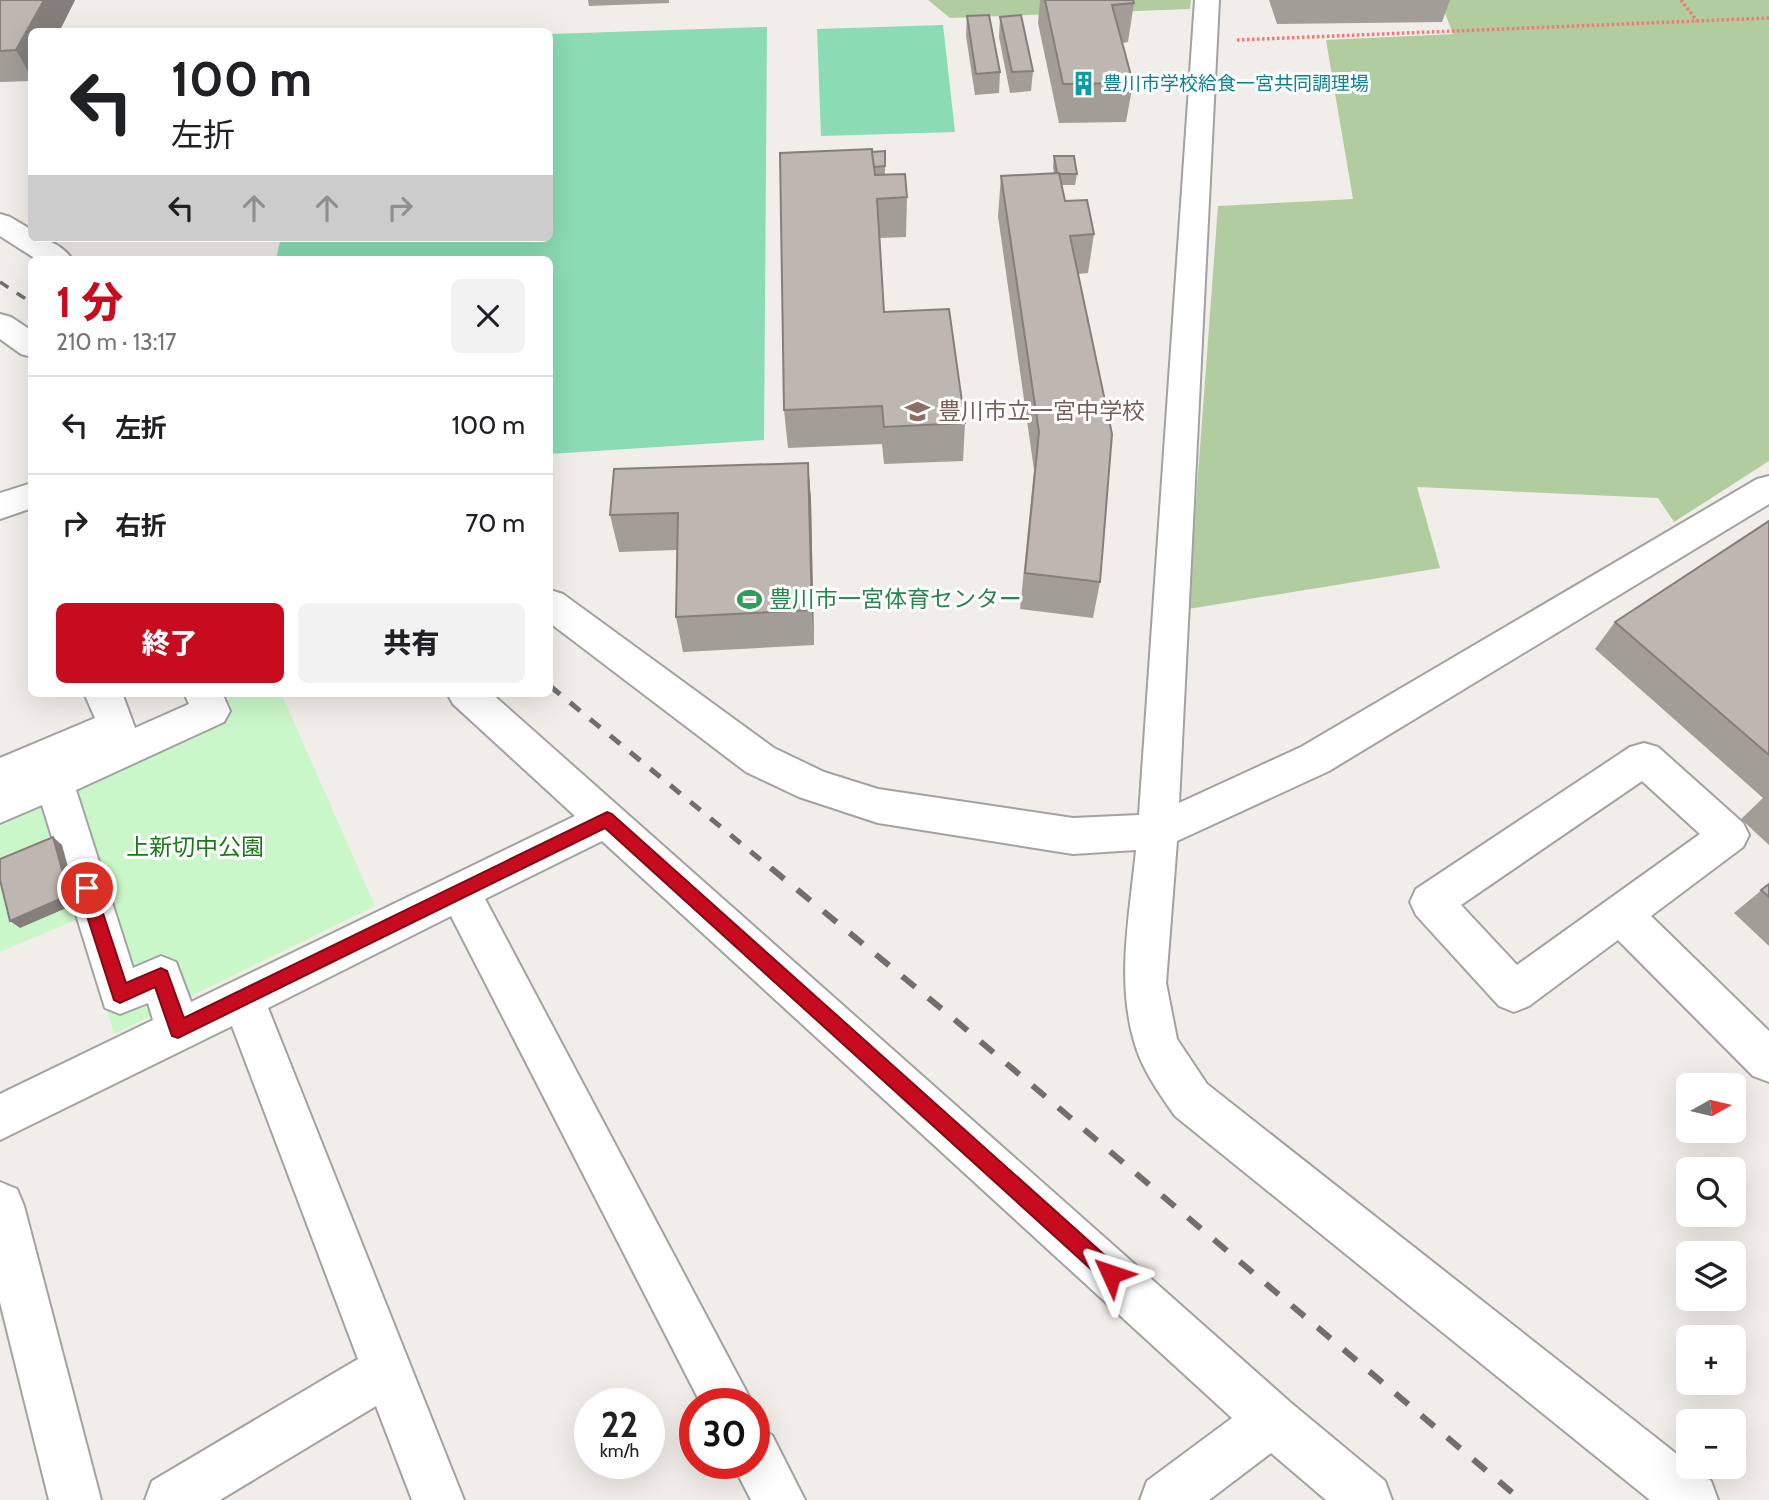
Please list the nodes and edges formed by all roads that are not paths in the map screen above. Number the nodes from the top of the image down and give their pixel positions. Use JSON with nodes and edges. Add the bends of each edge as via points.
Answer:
{"nodes":[{"id":1,"x":1207,"y":0,"type":"edge"},
{"id":2,"x":0,"y":223,"type":"edge"},
{"id":3,"x":28,"y":241,"type":"edge"},
{"id":4,"x":30,"y":242,"type":"edge"},
{"id":5,"x":52,"y":256,"type":"edge"},
{"id":6,"x":0,"y":324,"type":"edge"},
{"id":7,"x":28,"y":344,"type":"edge"},
{"id":8,"x":1769,"y":488,"type":"edge"},
{"id":9,"x":553,"y":606,"type":"edge"},
{"id":10,"x":168,"y":697,"type":"edge"},
{"id":11,"x":205,"y":697,"type":"edge"},
{"id":12,"x":470,"y":697,"type":"edge"},
{"id":13,"x":110,"y":709,"type":"edge"},
{"id":14,"x":0,"y":775,"type":"edge"},
{"id":15,"x":54,"y":782,"type":"junction"},
{"id":16,"x":0,"y":806,"type":"edge"},
{"id":17,"x":607,"y":819,"type":"junction"},
{"id":18,"x":1158,"y":831,"type":"junction"},
{"id":19,"x":459,"y":890,"type":"junction"},
{"id":20,"x":1620,"y":914,"type":"junction"},
{"id":21,"x":243,"y":998,"type":"junction"},
{"id":22,"x":178,"y":1030,"type":"junction"},
{"id":23,"x":1769,"y":1061,"type":"edge"},
{"id":24,"x":0,"y":1118,"type":"edge"},
{"id":25,"x":0,"y":1206,"type":"edge"},
{"id":26,"x":388,"y":1370,"type":"junction"},
{"id":27,"x":721,"y":1388,"type":"edge"},
{"id":28,"x":1272,"y":1420,"type":"junction"},
{"id":29,"x":768,"y":1479,"type":"edge"},
{"id":30,"x":75,"y":1500,"type":"edge"},
{"id":31,"x":171,"y":1500,"type":"edge"},
{"id":32,"x":438,"y":1500,"type":"edge"},
{"id":33,"x":779,"y":1500,"type":"edge"},
{"id":34,"x":1166,"y":1500,"type":"edge"},
{"id":35,"x":1366,"y":1500,"type":"edge"},
{"id":36,"x":1692,"y":1500,"type":"edge"}],
"edges":[{"from":1,"to":18,"type":"street"},
{"from":2,"to":3,"type":"street"},
{"from":4,"to":5,"type":"street"},
{"from":6,"to":7,"type":"street"},
{"from":8,"to":18,"type":"street","via":[[1315,760]]},
{"from":9,"to":18,"type":"street","via":[[760,760],[813,785],[878,806],[1062,834]]},
{"from":10,"to":13,"type":"street"},
{"from":11,"to":15,"type":"street","via":[[211,711]]},
{"from":12,"to":17,"type":"street"},
{"from":13,"to":14,"type":"street"},
{"from":15,"to":16,"type":"street"},
{"from":15,"to":22,"type":"street","via":[[120,994],[161,976]]},
{"from":17,"to":19,"type":"street"},
{"from":17,"to":28,"type":"street"},
{"from":18,"to":36,"type":"street","via":[[1145,983],[1156,1043],[1191,1100]]},
{"from":19,"to":21,"type":"street"},
{"from":19,"to":27,"type":"street"},
{"from":20,"to":20,"type":"street","via":[[1729,835],[1644,759],[1431,902],[1514,992]]},
{"from":20,"to":23,"type":"street"},
{"from":21,"to":22,"type":"street"},
{"from":21,"to":26,"type":"street"},
{"from":22,"to":24,"type":"street"},
{"from":25,"to":30,"type":"street"},
{"from":26,"to":31,"type":"street"},
{"from":26,"to":32,"type":"street"},
{"from":28,"to":34,"type":"street"},
{"from":28,"to":35,"type":"street"},
{"from":29,"to":33,"type":"street"}]}
